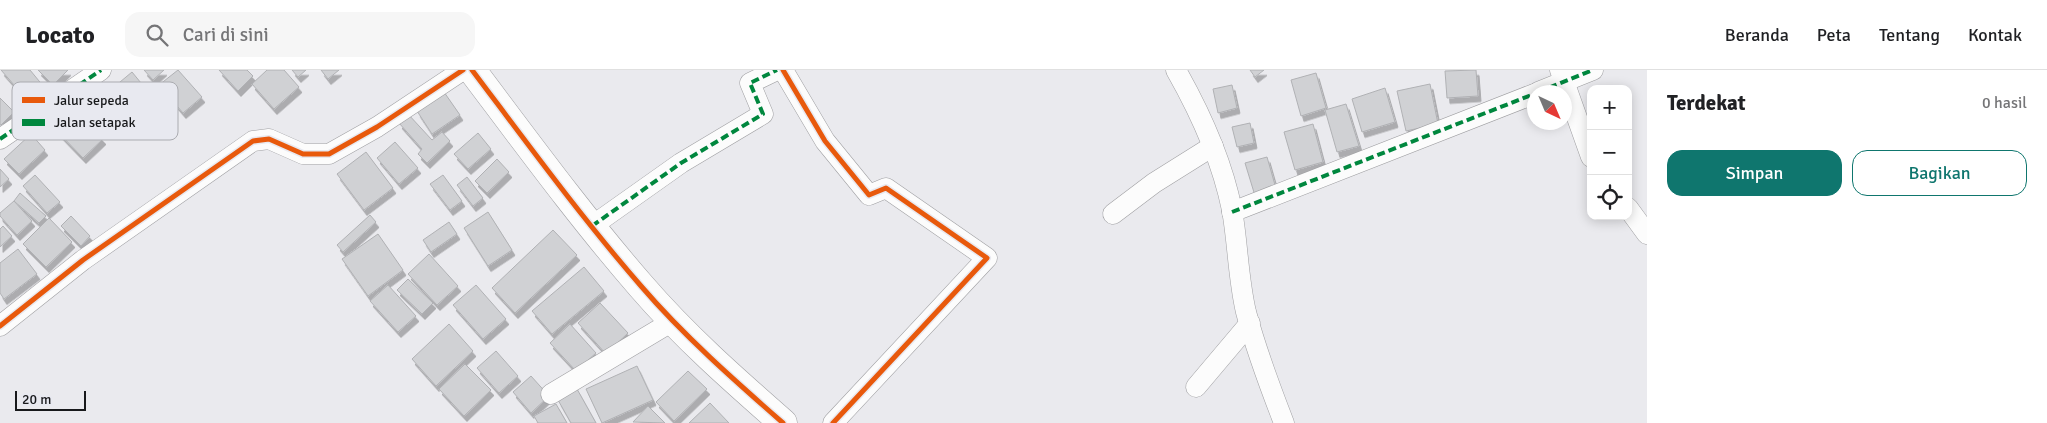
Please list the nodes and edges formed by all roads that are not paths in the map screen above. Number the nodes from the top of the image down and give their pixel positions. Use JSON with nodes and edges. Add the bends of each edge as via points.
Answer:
{"nodes":[{"id":1,"x":101,"y":70,"type":"edge"},
{"id":2,"x":462,"y":70,"type":"edge"},
{"id":3,"x":472,"y":70,"type":"edge"},
{"id":4,"x":777,"y":70,"type":"edge"},
{"id":5,"x":783,"y":70,"type":"edge"},
{"id":6,"x":1176,"y":70,"type":"edge"},
{"id":7,"x":1593,"y":70,"type":"edge"},
{"id":8,"x":1562,"y":76,"type":"edge"},
{"id":9,"x":84,"y":82,"type":"edge"},
{"id":10,"x":1548,"y":85,"type":"edge"},
{"id":11,"x":1527,"y":97,"type":"edge"},
{"id":12,"x":12,"y":132,"type":"edge"},
{"id":13,"x":0,"y":140,"type":"edge"},
{"id":14,"x":1213,"y":146,"type":"junction"},
{"id":15,"x":1587,"y":146,"type":"edge"},
{"id":16,"x":1232,"y":212,"type":"junction"},
{"id":17,"x":1632,"y":213,"type":"edge"},
{"id":18,"x":1113,"y":214,"type":"dead end"},
{"id":19,"x":592,"y":226,"type":"junction"},
{"id":20,"x":1647,"y":234,"type":"edge"},
{"id":21,"x":672,"y":321,"type":"junction"},
{"id":22,"x":1250,"y":323,"type":"junction"},
{"id":23,"x":0,"y":326,"type":"edge"},
{"id":24,"x":1196,"y":387,"type":"dead end"},
{"id":25,"x":551,"y":394,"type":"dead end"},
{"id":26,"x":783,"y":423,"type":"edge"},
{"id":27,"x":833,"y":423,"type":"edge"},
{"id":28,"x":1284,"y":423,"type":"edge"}],
"edges":[{"from":1,"to":9,"type":"street"},
{"from":2,"to":23,"type":"street","via":[[329,154],[303,154],[269,139],[253,141],[83,260]]},
{"from":3,"to":19,"type":"street"},
{"from":4,"to":19,"type":"street","via":[[750,84],[763,114],[681,163]]},
{"from":5,"to":27,"type":"street","via":[[825,141],[869,195],[886,188],[987,258]]},
{"from":6,"to":14,"type":"street"},
{"from":7,"to":8,"type":"street"},
{"from":8,"to":10,"type":"street"},
{"from":8,"to":15,"type":"street"},
{"from":11,"to":16,"type":"street"},
{"from":12,"to":13,"type":"street"},
{"from":14,"to":16,"type":"street"},
{"from":14,"to":18,"type":"street","via":[[1154,183]]},
{"from":16,"to":22,"type":"street"},
{"from":17,"to":20,"type":"street"},
{"from":19,"to":21,"type":"street"},
{"from":21,"to":25,"type":"street"},
{"from":21,"to":26,"type":"street"},
{"from":22,"to":24,"type":"street"},
{"from":22,"to":28,"type":"street"}]}
